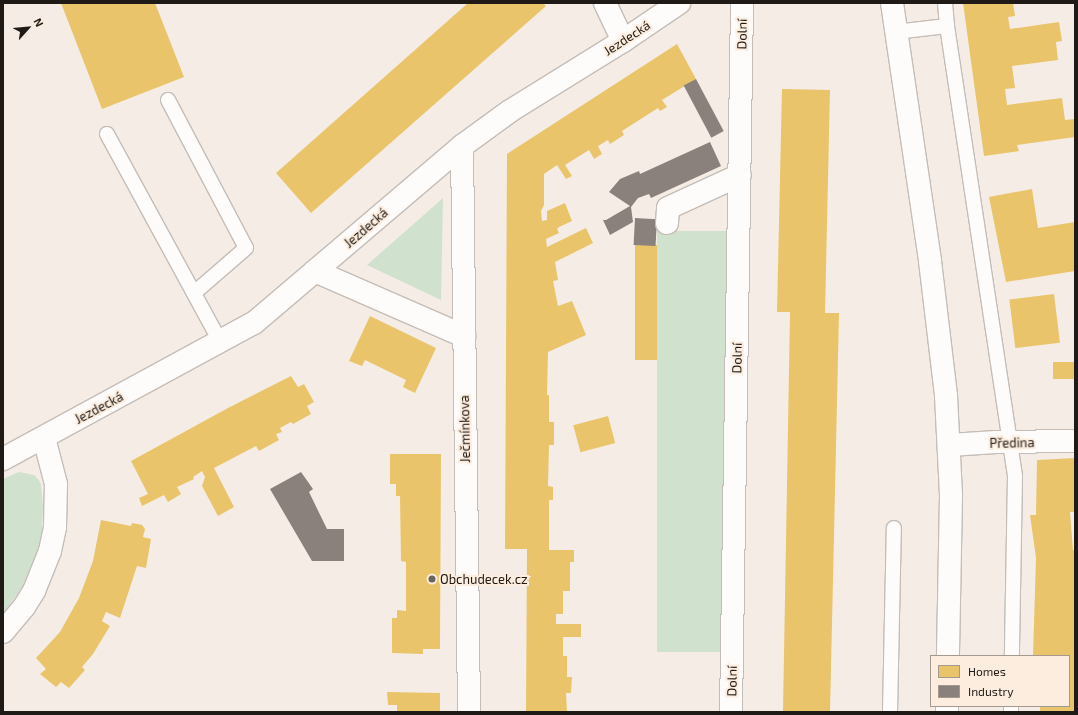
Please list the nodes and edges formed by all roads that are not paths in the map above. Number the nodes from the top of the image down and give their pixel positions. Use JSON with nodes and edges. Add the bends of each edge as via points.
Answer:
{"nodes":[{"id":1,"x":605,"y":3,"type":"edge"},
{"id":2,"x":679,"y":3,"type":"edge"},
{"id":3,"x":742,"y":3,"type":"edge"},
{"id":4,"x":892,"y":3,"type":"edge"},
{"id":5,"x":945,"y":3,"type":"edge"},
{"id":6,"x":947,"y":26,"type":"junction"},
{"id":7,"x":895,"y":32,"type":"junction"},
{"id":8,"x":623,"y":41,"type":"junction"},
{"id":9,"x":168,"y":100,"type":"dead end"},
{"id":10,"x":107,"y":134,"type":"dead end"},
{"id":11,"x":462,"y":146,"type":"junction"},
{"id":12,"x":740,"y":174,"type":"junction"},
{"id":13,"x":668,"y":223,"type":"dead end"},
{"id":14,"x":315,"y":271,"type":"junction"},
{"id":15,"x":194,"y":293,"type":"junction"},
{"id":16,"x":464,"y":336,"type":"junction"},
{"id":17,"x":221,"y":343,"type":"junction"},
{"id":18,"x":44,"y":438,"type":"junction"},
{"id":19,"x":1075,"y":441,"type":"edge"},
{"id":20,"x":1009,"y":442,"type":"junction"},
{"id":21,"x":950,"y":445,"type":"junction"},
{"id":22,"x":3,"y":460,"type":"edge"},
{"id":23,"x":894,"y":528,"type":"dead end"},
{"id":24,"x":3,"y":632,"type":"edge"},
{"id":25,"x":948,"y":655,"type":"edge"},
{"id":26,"x":1012,"y":655,"type":"edge"},
{"id":27,"x":469,"y":712,"type":"edge"},
{"id":28,"x":731,"y":712,"type":"edge"},
{"id":29,"x":890,"y":712,"type":"edge"}],
"edges":[{"from":1,"to":8,"type":"street"},
{"from":2,"to":8,"type":"street","name":"Jezdecká"},
{"from":3,"to":12,"type":"street","name":"Dolní"},
{"from":4,"to":7,"type":"street"},
{"from":5,"to":6,"type":"lane"},
{"from":6,"to":7,"type":"lane"},
{"from":6,"to":20,"type":"lane"},
{"from":7,"to":21,"type":"street","via":[[932,276]]},
{"from":8,"to":11,"type":"street","name":"Jezdecká","via":[[510,111]]},
{"from":9,"to":15,"type":"lane","via":[[246,248]]},
{"from":10,"to":15,"type":"lane"},
{"from":11,"to":14,"type":"street","name":"Jezdecká"},
{"from":11,"to":16,"type":"street","name":"Ječmínkova"},
{"from":12,"to":13,"type":"street","via":[[668,208]]},
{"from":12,"to":28,"type":"street","name":"Dolní"},
{"from":14,"to":16,"type":"street"},
{"from":14,"to":17,"type":"street","name":"Jezdecká","via":[[254,323]]},
{"from":15,"to":17,"type":"lane"},
{"from":16,"to":27,"type":"street","name":"Ječmínkova"},
{"from":17,"to":18,"type":"street","name":"Jezdecká"},
{"from":18,"to":22,"type":"street","name":"Jezdecká"},
{"from":18,"to":24,"type":"street","via":[[56,484],[55,527],[50,551],[34,591],[24,608]]},
{"from":19,"to":20,"type":"street","name":"Předina"},
{"from":20,"to":21,"type":"street","name":"Předina"},
{"from":20,"to":26,"type":"lane","via":[[1015,476]]},
{"from":21,"to":25,"type":"street"},
{"from":23,"to":29,"type":"lane"}]}
